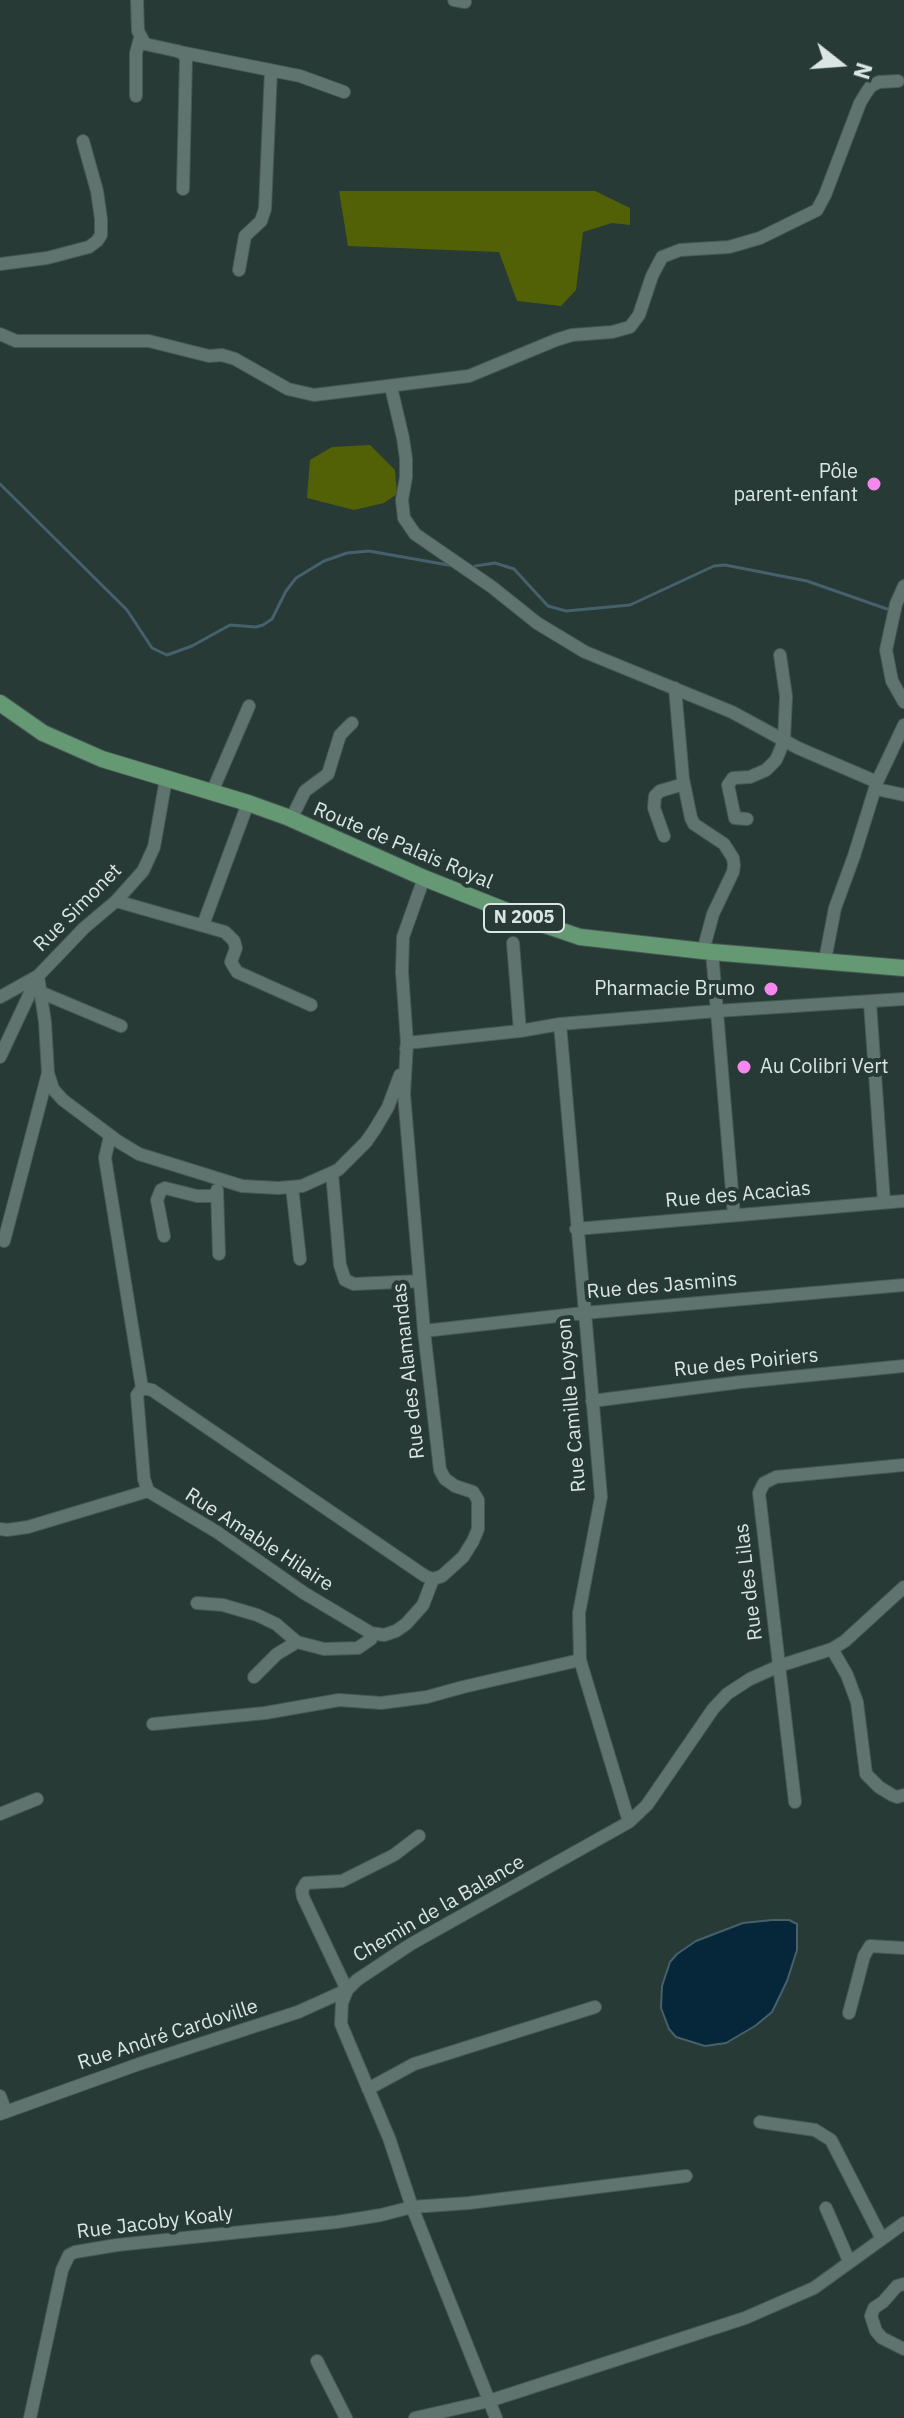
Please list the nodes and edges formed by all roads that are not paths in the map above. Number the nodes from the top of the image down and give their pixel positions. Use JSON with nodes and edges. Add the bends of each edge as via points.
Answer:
{"nodes":[{"id":1,"x":137,"y":0,"type":"edge"},
{"id":2,"x":140,"y":38,"type":"junction"},
{"id":3,"x":177,"y":51,"type":"junction"},
{"id":4,"x":271,"y":70,"type":"junction"},
{"id":5,"x":898,"y":81,"type":"dead end"},
{"id":6,"x":344,"y":92,"type":"dead end"},
{"id":7,"x":136,"y":96,"type":"dead end"},
{"id":8,"x":83,"y":141,"type":"dead end"},
{"id":9,"x":183,"y":189,"type":"dead end"},
{"id":10,"x":0,"y":264,"type":"edge"},
{"id":11,"x":239,"y":270,"type":"dead end"},
{"id":12,"x":0,"y":334,"type":"edge"},
{"id":13,"x":391,"y":387,"type":"junction"},
{"id":14,"x":904,"y":586,"type":"edge"},
{"id":15,"x":780,"y":655,"type":"dead end"},
{"id":16,"x":675,"y":688,"type":"junction"},
{"id":17,"x":904,"y":702,"type":"edge"},
{"id":18,"x":0,"y":703,"type":"edge"},
{"id":19,"x":249,"y":706,"type":"dead end"},
{"id":20,"x":352,"y":723,"type":"dead end"},
{"id":21,"x":904,"y":725,"type":"edge"},
{"id":22,"x":784,"y":741,"type":"junction"},
{"id":23,"x":166,"y":779,"type":"junction"},
{"id":24,"x":684,"y":784,"type":"junction"},
{"id":25,"x":876,"y":786,"type":"junction"},
{"id":26,"x":212,"y":792,"type":"junction"},
{"id":27,"x":904,"y":795,"type":"edge"},
{"id":28,"x":248,"y":803,"type":"junction"},
{"id":29,"x":291,"y":819,"type":"junction"},
{"id":30,"x":747,"y":819,"type":"dead end"},
{"id":31,"x":664,"y":836,"type":"dead end"},
{"id":32,"x":424,"y":878,"type":"junction"},
{"id":33,"x":116,"y":901,"type":"junction"},
{"id":34,"x":203,"y":925,"type":"junction"},
{"id":35,"x":513,"y":943,"type":"dead end"},
{"id":36,"x":707,"y":952,"type":"junction"},
{"id":37,"x":825,"y":960,"type":"junction"},
{"id":38,"x":904,"y":968,"type":"edge"},
{"id":39,"x":38,"y":976,"type":"junction"},
{"id":40,"x":40,"y":992,"type":"junction"},
{"id":41,"x":0,"y":997,"type":"edge"},
{"id":42,"x":904,"y":999,"type":"edge"},
{"id":43,"x":870,"y":1003,"type":"junction"},
{"id":44,"x":311,"y":1005,"type":"dead end"},
{"id":45,"x":716,"y":1011,"type":"junction"},
{"id":46,"x":560,"y":1024,"type":"junction"},
{"id":47,"x":121,"y":1026,"type":"dead end"},
{"id":48,"x":520,"y":1031,"type":"junction"},
{"id":49,"x":407,"y":1043,"type":"junction"},
{"id":50,"x":0,"y":1057,"type":"edge"},
{"id":51,"x":48,"y":1073,"type":"junction"},
{"id":52,"x":110,"y":1136,"type":"junction"},
{"id":53,"x":332,"y":1173,"type":"junction"},
{"id":54,"x":216,"y":1179,"type":"junction"},
{"id":55,"x":292,"y":1187,"type":"junction"},
{"id":56,"x":217,"y":1196,"type":"junction"},
{"id":57,"x":904,"y":1201,"type":"edge"},
{"id":58,"x":884,"y":1202,"type":"junction"},
{"id":59,"x":734,"y":1215,"type":"junction"},
{"id":60,"x":576,"y":1229,"type":"junction"},
{"id":61,"x":164,"y":1236,"type":"dead end"},
{"id":62,"x":4,"y":1241,"type":"dead end"},
{"id":63,"x":219,"y":1254,"type":"dead end"},
{"id":64,"x":300,"y":1259,"type":"dead end"},
{"id":65,"x":420,"y":1281,"type":"junction"},
{"id":66,"x":904,"y":1285,"type":"edge"},
{"id":67,"x":584,"y":1313,"type":"junction"},
{"id":68,"x":424,"y":1331,"type":"junction"},
{"id":69,"x":904,"y":1366,"type":"edge"},
{"id":70,"x":147,"y":1389,"type":"junction"},
{"id":71,"x":592,"y":1401,"type":"junction"},
{"id":72,"x":904,"y":1465,"type":"edge"},
{"id":73,"x":148,"y":1491,"type":"junction"},
{"id":74,"x":0,"y":1529,"type":"edge"},
{"id":75,"x":433,"y":1579,"type":"junction"},
{"id":76,"x":904,"y":1587,"type":"edge"},
{"id":77,"x":197,"y":1603,"type":"dead end"},
{"id":78,"x":371,"y":1633,"type":"junction"},
{"id":79,"x":297,"y":1642,"type":"junction"},
{"id":80,"x":832,"y":1649,"type":"junction"},
{"id":81,"x":580,"y":1660,"type":"junction"},
{"id":82,"x":779,"y":1666,"type":"junction"},
{"id":83,"x":254,"y":1677,"type":"dead end"},
{"id":84,"x":153,"y":1724,"type":"dead end"},
{"id":85,"x":904,"y":1795,"type":"edge"},
{"id":86,"x":37,"y":1799,"type":"dead end"},
{"id":87,"x":795,"y":1802,"type":"dead end"},
{"id":88,"x":0,"y":1814,"type":"edge"},
{"id":89,"x":629,"y":1822,"type":"junction"},
{"id":90,"x":419,"y":1836,"type":"dead end"},
{"id":91,"x":904,"y":1948,"type":"edge"},
{"id":92,"x":347,"y":1990,"type":"junction"},
{"id":93,"x":595,"y":2007,"type":"dead end"},
{"id":94,"x":849,"y":2013,"type":"dead end"},
{"id":95,"x":368,"y":2089,"type":"junction"},
{"id":96,"x":0,"y":2096,"type":"edge"},
{"id":97,"x":3,"y":2113,"type":"edge"},
{"id":98,"x":760,"y":2122,"type":"dead end"},
{"id":99,"x":686,"y":2176,"type":"dead end"},
{"id":100,"x":412,"y":2207,"type":"junction"},
{"id":101,"x":826,"y":2208,"type":"dead end"},
{"id":102,"x":904,"y":2223,"type":"edge"},
{"id":103,"x":882,"y":2239,"type":"junction"},
{"id":104,"x":849,"y":2261,"type":"junction"},
{"id":105,"x":904,"y":2284,"type":"edge"},
{"id":106,"x":904,"y":2349,"type":"edge"},
{"id":107,"x":317,"y":2361,"type":"dead end"},
{"id":108,"x":489,"y":2401,"type":"junction"},
{"id":109,"x":30,"y":2418,"type":"edge"},
{"id":110,"x":346,"y":2418,"type":"edge"},
{"id":111,"x":415,"y":2418,"type":"edge"},
{"id":112,"x":496,"y":2418,"type":"edge"}],
"edges":[{"from":1,"to":2,"type":"street"},
{"from":2,"to":3,"type":"street","via":[[148,46]]},
{"from":2,"to":7,"type":"street"},
{"from":3,"to":4,"type":"street"},
{"from":3,"to":9,"type":"street","via":[[183,53],[187,68]]},
{"from":4,"to":6,"type":"street"},
{"from":4,"to":11,"type":"street","via":[[265,209],[245,236]]},
{"from":5,"to":13,"type":"street","via":[[879,82],[866,93],[817,210],[760,238],[662,257],[630,327],[572,335],[459,379]]},
{"from":8,"to":10,"type":"street","via":[[101,219],[97,241],[47,258]]},
{"from":12,"to":13,"type":"street","via":[[16,341],[149,341],[235,359],[300,393]]},
{"from":13,"to":16,"type":"street","via":[[406,459],[402,509],[407,526],[573,645]]},
{"from":14,"to":17,"type":"street","via":[[886,650],[892,681]]},
{"from":15,"to":22,"type":"street","via":[[786,696]]},
{"from":16,"to":22,"type":"street"},
{"from":16,"to":24,"type":"street"},
{"from":18,"to":23,"type":"main road","name":"Route de Palais Royal","number":"N 2005","via":[[43,733]]},
{"from":19,"to":26,"type":"street"},
{"from":20,"to":29,"type":"street","via":[[340,735],[328,774],[305,791]]},
{"from":21,"to":25,"type":"street"},
{"from":22,"to":25,"type":"street"},
{"from":22,"to":30,"type":"street","via":[[776,760],[763,772],[729,781],[735,818]]},
{"from":23,"to":26,"type":"main road","name":"Route de Palais Royal","number":"N 2005"},
{"from":23,"to":33,"type":"street","name":"Rue Simonet","via":[[154,847],[143,871]]},
{"from":24,"to":31,"type":"street","via":[[655,796]]},
{"from":24,"to":36,"type":"street","via":[[694,824],[724,844],[734,865],[710,923]]},
{"from":25,"to":27,"type":"street"},
{"from":25,"to":37,"type":"street","via":[[835,908]]},
{"from":26,"to":28,"type":"main road","name":"Route de Palais Royal","number":"N 2005"},
{"from":28,"to":29,"type":"main road","name":"Route de Palais Royal","number":"N 2005"},
{"from":28,"to":34,"type":"street"},
{"from":29,"to":32,"type":"main road","name":"Route de Palais Royal","number":"N 2005"},
{"from":32,"to":36,"type":"main road","name":"Route de Palais Royal","number":"N 2005","via":[[580,937]]},
{"from":32,"to":49,"type":"street","name":"Rue des Alamandas","via":[[403,937]]},
{"from":33,"to":34,"type":"street"},
{"from":33,"to":39,"type":"street","name":"Rue Simonet"},
{"from":34,"to":44,"type":"street","via":[[232,937],[236,948],[231,962],[237,972]]},
{"from":35,"to":48,"type":"street"},
{"from":36,"to":37,"type":"main road","name":"Route de Palais Royal","number":"N 2005"},
{"from":36,"to":45,"type":"street"},
{"from":37,"to":38,"type":"main road","name":"Route de Palais Royal","number":"N 2005"},
{"from":39,"to":40,"type":"street"},
{"from":39,"to":41,"type":"street","name":"Rue Simonet"},
{"from":39,"to":50,"type":"street"},
{"from":40,"to":47,"type":"street"},
{"from":40,"to":51,"type":"street"},
{"from":42,"to":43,"type":"street"},
{"from":43,"to":45,"type":"street"},
{"from":43,"to":58,"type":"street"},
{"from":45,"to":46,"type":"street"},
{"from":45,"to":59,"type":"street"},
{"from":46,"to":48,"type":"street"},
{"from":46,"to":60,"type":"street","name":"Rue Camille Loyson"},
{"from":48,"to":49,"type":"street"},
{"from":49,"to":53,"type":"street","via":[[388,1107],[366,1142]]},
{"from":49,"to":65,"type":"street","name":"Rue des Alamandas","via":[[404,1094]]},
{"from":51,"to":52,"type":"street","via":[[63,1100]]},
{"from":51,"to":62,"type":"street"},
{"from":52,"to":54,"type":"street","via":[[139,1154]]},
{"from":52,"to":70,"type":"street","via":[[105,1158]]},
{"from":53,"to":55,"type":"street"},
{"from":53,"to":65,"type":"street","via":[[345,1280]]},
{"from":54,"to":55,"type":"street","via":[[242,1186]]},
{"from":54,"to":56,"type":"street"},
{"from":55,"to":64,"type":"street"},
{"from":56,"to":61,"type":"street","via":[[161,1190],[157,1200]]},
{"from":56,"to":63,"type":"street"},
{"from":57,"to":58,"type":"street","name":"Rue des Acacias"},
{"from":58,"to":59,"type":"street","name":"Rue des Acacias"},
{"from":59,"to":60,"type":"street","name":"Rue des Acacias"},
{"from":60,"to":67,"type":"street","name":"Rue Camille Loyson"},
{"from":65,"to":68,"type":"street","name":"Rue des Alamandas"},
{"from":66,"to":67,"type":"street","name":"Rue des Jasmins"},
{"from":67,"to":68,"type":"street","name":"Rue des Jasmins"},
{"from":67,"to":71,"type":"street","name":"Rue Camille Loyson"},
{"from":68,"to":75,"type":"street","name":"Rue des Alamandas","via":[[440,1470],[455,1486],[473,1492],[480,1512],[478,1529],[463,1557]]},
{"from":69,"to":71,"type":"street","name":"Rue des Poiriers"},
{"from":70,"to":73,"type":"street","via":[[137,1395]]},
{"from":70,"to":75,"type":"street"},
{"from":71,"to":81,"type":"street","name":"Rue Camille Loyson","via":[[601,1497],[579,1613]]},
{"from":72,"to":82,"type":"street","name":"Rue des Lilas","via":[[776,1477],[764,1483],[759,1493]]},
{"from":73,"to":74,"type":"street","via":[[28,1527]]},
{"from":73,"to":78,"type":"street","name":"Rue Amable Hilaire"},
{"from":75,"to":78,"type":"street","via":[[423,1605],[406,1624],[384,1635]]},
{"from":76,"to":80,"type":"street","name":"Chemin de la Balance"},
{"from":77,"to":79,"type":"street","via":[[257,1615]]},
{"from":78,"to":79,"type":"street","via":[[371,1639],[351,1649]]},
{"from":79,"to":83,"type":"street"},
{"from":80,"to":82,"type":"street","name":"Chemin de la Balance"},
{"from":80,"to":85,"type":"street","via":[[857,1702],[866,1774],[892,1795]]},
{"from":81,"to":84,"type":"street","via":[[427,1697],[381,1703],[339,1700]]},
{"from":81,"to":89,"type":"street","name":"Rue Camille Loyson"},
{"from":82,"to":87,"type":"street","name":"Rue des Lilas"},
{"from":82,"to":89,"type":"street","name":"Chemin de la Balance","via":[[727,1694]]},
{"from":86,"to":88,"type":"street"},
{"from":89,"to":92,"type":"street","name":"Chemin de la Balance","via":[[411,1944]]},
{"from":90,"to":92,"type":"street","via":[[352,1876],[306,1883],[302,1890]]},
{"from":91,"to":94,"type":"street","via":[[870,1946]]},
{"from":92,"to":95,"type":"street","name":"Chemin de la Balance","via":[[341,2024]]},
{"from":92,"to":97,"type":"street","name":"Rue André Cardoville","via":[[298,2012]]},
{"from":93,"to":95,"type":"street","via":[[414,2064]]},
{"from":95,"to":100,"type":"street","name":"Chemin de la Balance"},
{"from":96,"to":97,"type":"street"},
{"from":98,"to":103,"type":"street","via":[[815,2130],[831,2140]]},
{"from":99,"to":100,"type":"street"},
{"from":100,"to":108,"type":"street","name":"Chemin de la Balance"},
{"from":100,"to":109,"type":"street","name":"Rue Jacoby Koaly","via":[[337,2222],[75,2252],[66,2260],[58,2285]]},
{"from":101,"to":104,"type":"street"},
{"from":102,"to":103,"type":"street"},
{"from":103,"to":104,"type":"street"},
{"from":104,"to":108,"type":"street","via":[[814,2288],[745,2318]]},
{"from":105,"to":106,"type":"street","via":[[871,2316],[882,2338]]},
{"from":107,"to":110,"type":"street"},
{"from":108,"to":111,"type":"street"},
{"from":108,"to":112,"type":"street","name":"Chemin de la Balance"}]}
